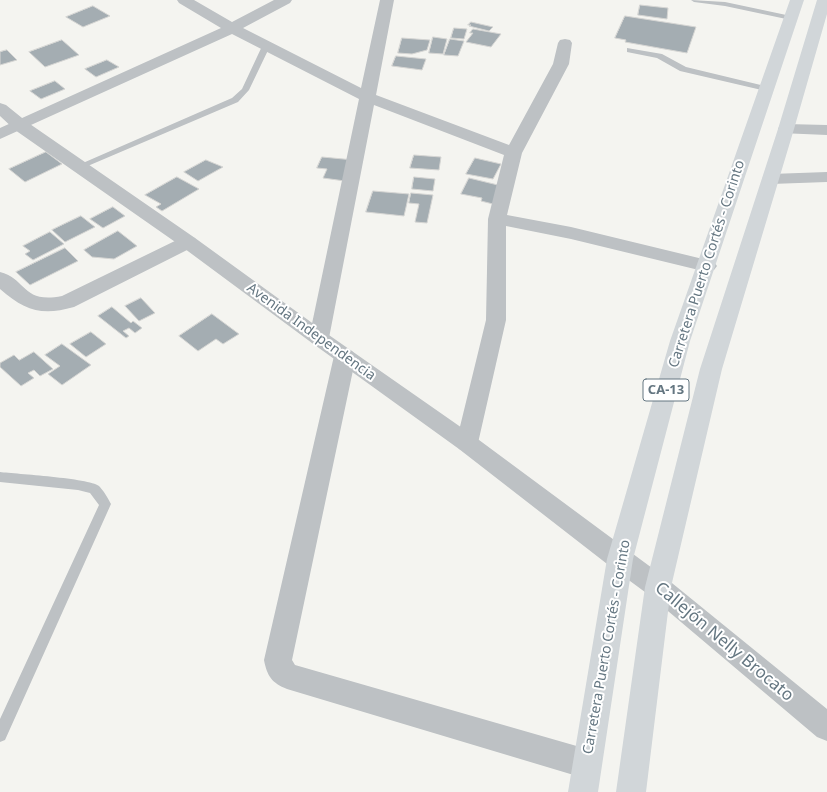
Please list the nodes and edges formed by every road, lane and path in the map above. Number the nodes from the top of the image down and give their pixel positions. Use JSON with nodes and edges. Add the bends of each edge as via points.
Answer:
{"nodes":[{"id":1,"x":184,"y":0,"type":"edge"},
{"id":2,"x":285,"y":0,"type":"edge"},
{"id":3,"x":387,"y":0,"type":"edge"},
{"id":4,"x":694,"y":0,"type":"edge"},
{"id":5,"x":824,"y":0,"type":"edge"},
{"id":6,"x":794,"y":9,"type":"edge"},
{"id":7,"x":232,"y":28,"type":"junction"},
{"id":8,"x":565,"y":43,"type":"dead end"},
{"id":9,"x":267,"y":44,"type":"junction"},
{"id":10,"x":630,"y":50,"type":"dead end"},
{"id":11,"x":766,"y":89,"type":"junction"},
{"id":12,"x":367,"y":97,"type":"junction"},
{"id":13,"x":0,"y":108,"type":"edge"},
{"id":14,"x":21,"y":126,"type":"junction"},
{"id":15,"x":786,"y":129,"type":"junction"},
{"id":16,"x":827,"y":130,"type":"edge"},
{"id":17,"x":0,"y":134,"type":"edge"},
{"id":18,"x":513,"y":153,"type":"junction"},
{"id":19,"x":80,"y":166,"type":"junction"},
{"id":20,"x":827,"y":177,"type":"edge"},
{"id":21,"x":771,"y":179,"type":"junction"},
{"id":22,"x":497,"y":218,"type":"junction"},
{"id":23,"x":188,"y":242,"type":"junction"},
{"id":24,"x":707,"y":266,"type":"junction"},
{"id":25,"x":0,"y":278,"type":"edge"},
{"id":26,"x":318,"y":338,"type":"junction"},
{"id":27,"x":345,"y":356,"type":"junction"},
{"id":28,"x":467,"y":443,"type":"junction"},
{"id":29,"x":0,"y":477,"type":"edge"},
{"id":30,"x":620,"y":560,"type":"junction"},
{"id":31,"x":658,"y":587,"type":"junction"},
{"id":32,"x":827,"y":727,"type":"edge"},
{"id":33,"x":0,"y":735,"type":"edge"},
{"id":34,"x":587,"y":764,"type":"junction"},
{"id":35,"x":583,"y":792,"type":"edge"},
{"id":36,"x":631,"y":792,"type":"edge"}],
"edges":[{"from":1,"to":7,"type":"street"},
{"from":2,"to":7,"type":"street"},
{"from":3,"to":12,"type":"street"},
{"from":4,"to":6,"type":"lane"},
{"from":5,"to":15,"type":"highway","number":"CA-13"},
{"from":6,"to":11,"type":"highway","name":"Carretera Puerto Cortés - Corinto","number":"CA-13"},
{"from":7,"to":9,"type":"street"},
{"from":7,"to":14,"type":"street"},
{"from":8,"to":18,"type":"street","via":[[561,64]]},
{"from":9,"to":12,"type":"street"},
{"from":9,"to":19,"type":"lane","via":[[245,90],[236,100]]},
{"from":10,"to":11,"type":"lane","via":[[659,56],[683,69]]},
{"from":11,"to":24,"type":"highway","name":"Carretera Puerto Cortés - Corinto","number":"CA-13","via":[[734,178]]},
{"from":12,"to":18,"type":"street"},
{"from":12,"to":26,"type":"street"},
{"from":13,"to":14,"type":"street","name":"Avenida Independencia"},
{"from":14,"to":17,"type":"street"},
{"from":14,"to":19,"type":"street","name":"Avenida Independencia"},
{"from":15,"to":16,"type":"street"},
{"from":15,"to":21,"type":"highway","number":"CA-13"},
{"from":18,"to":22,"type":"street"},
{"from":19,"to":23,"type":"street","name":"Avenida Independencia"},
{"from":20,"to":21,"type":"street"},
{"from":21,"to":31,"type":"highway","number":"CA-13","via":[[711,369]]},
{"from":22,"to":24,"type":"street","via":[[572,233]]},
{"from":22,"to":28,"type":"street","via":[[496,320]]},
{"from":23,"to":25,"type":"street","via":[[67,302],[50,306],[25,300]]},
{"from":23,"to":26,"type":"street","name":"Avenida Independencia"},
{"from":24,"to":30,"type":"highway","name":"Carretera Puerto Cortés - Corinto","number":"CA-13","via":[[680,341]]},
{"from":26,"to":27,"type":"street","name":"Avenida Independencia"},
{"from":27,"to":28,"type":"street","name":"Avenida Independencia"},
{"from":27,"to":34,"type":"street","via":[[278,660],[280,670],[287,676]]},
{"from":28,"to":30,"type":"street","name":"Avenida Independencia"},
{"from":29,"to":33,"type":"lane","via":[[94,489],[105,504]]},
{"from":30,"to":31,"type":"street","name":"Callejón Nelly Brocato"},
{"from":30,"to":34,"type":"highway","name":"Carretera Puerto Cortés - Corinto","number":"CA-13"},
{"from":31,"to":32,"type":"street","name":"Callejón Nelly Brocato"},
{"from":31,"to":36,"type":"highway","number":"CA-13"},
{"from":34,"to":35,"type":"highway","name":"Carretera Puerto Cortés - Corinto","number":"CA-13"}]}
